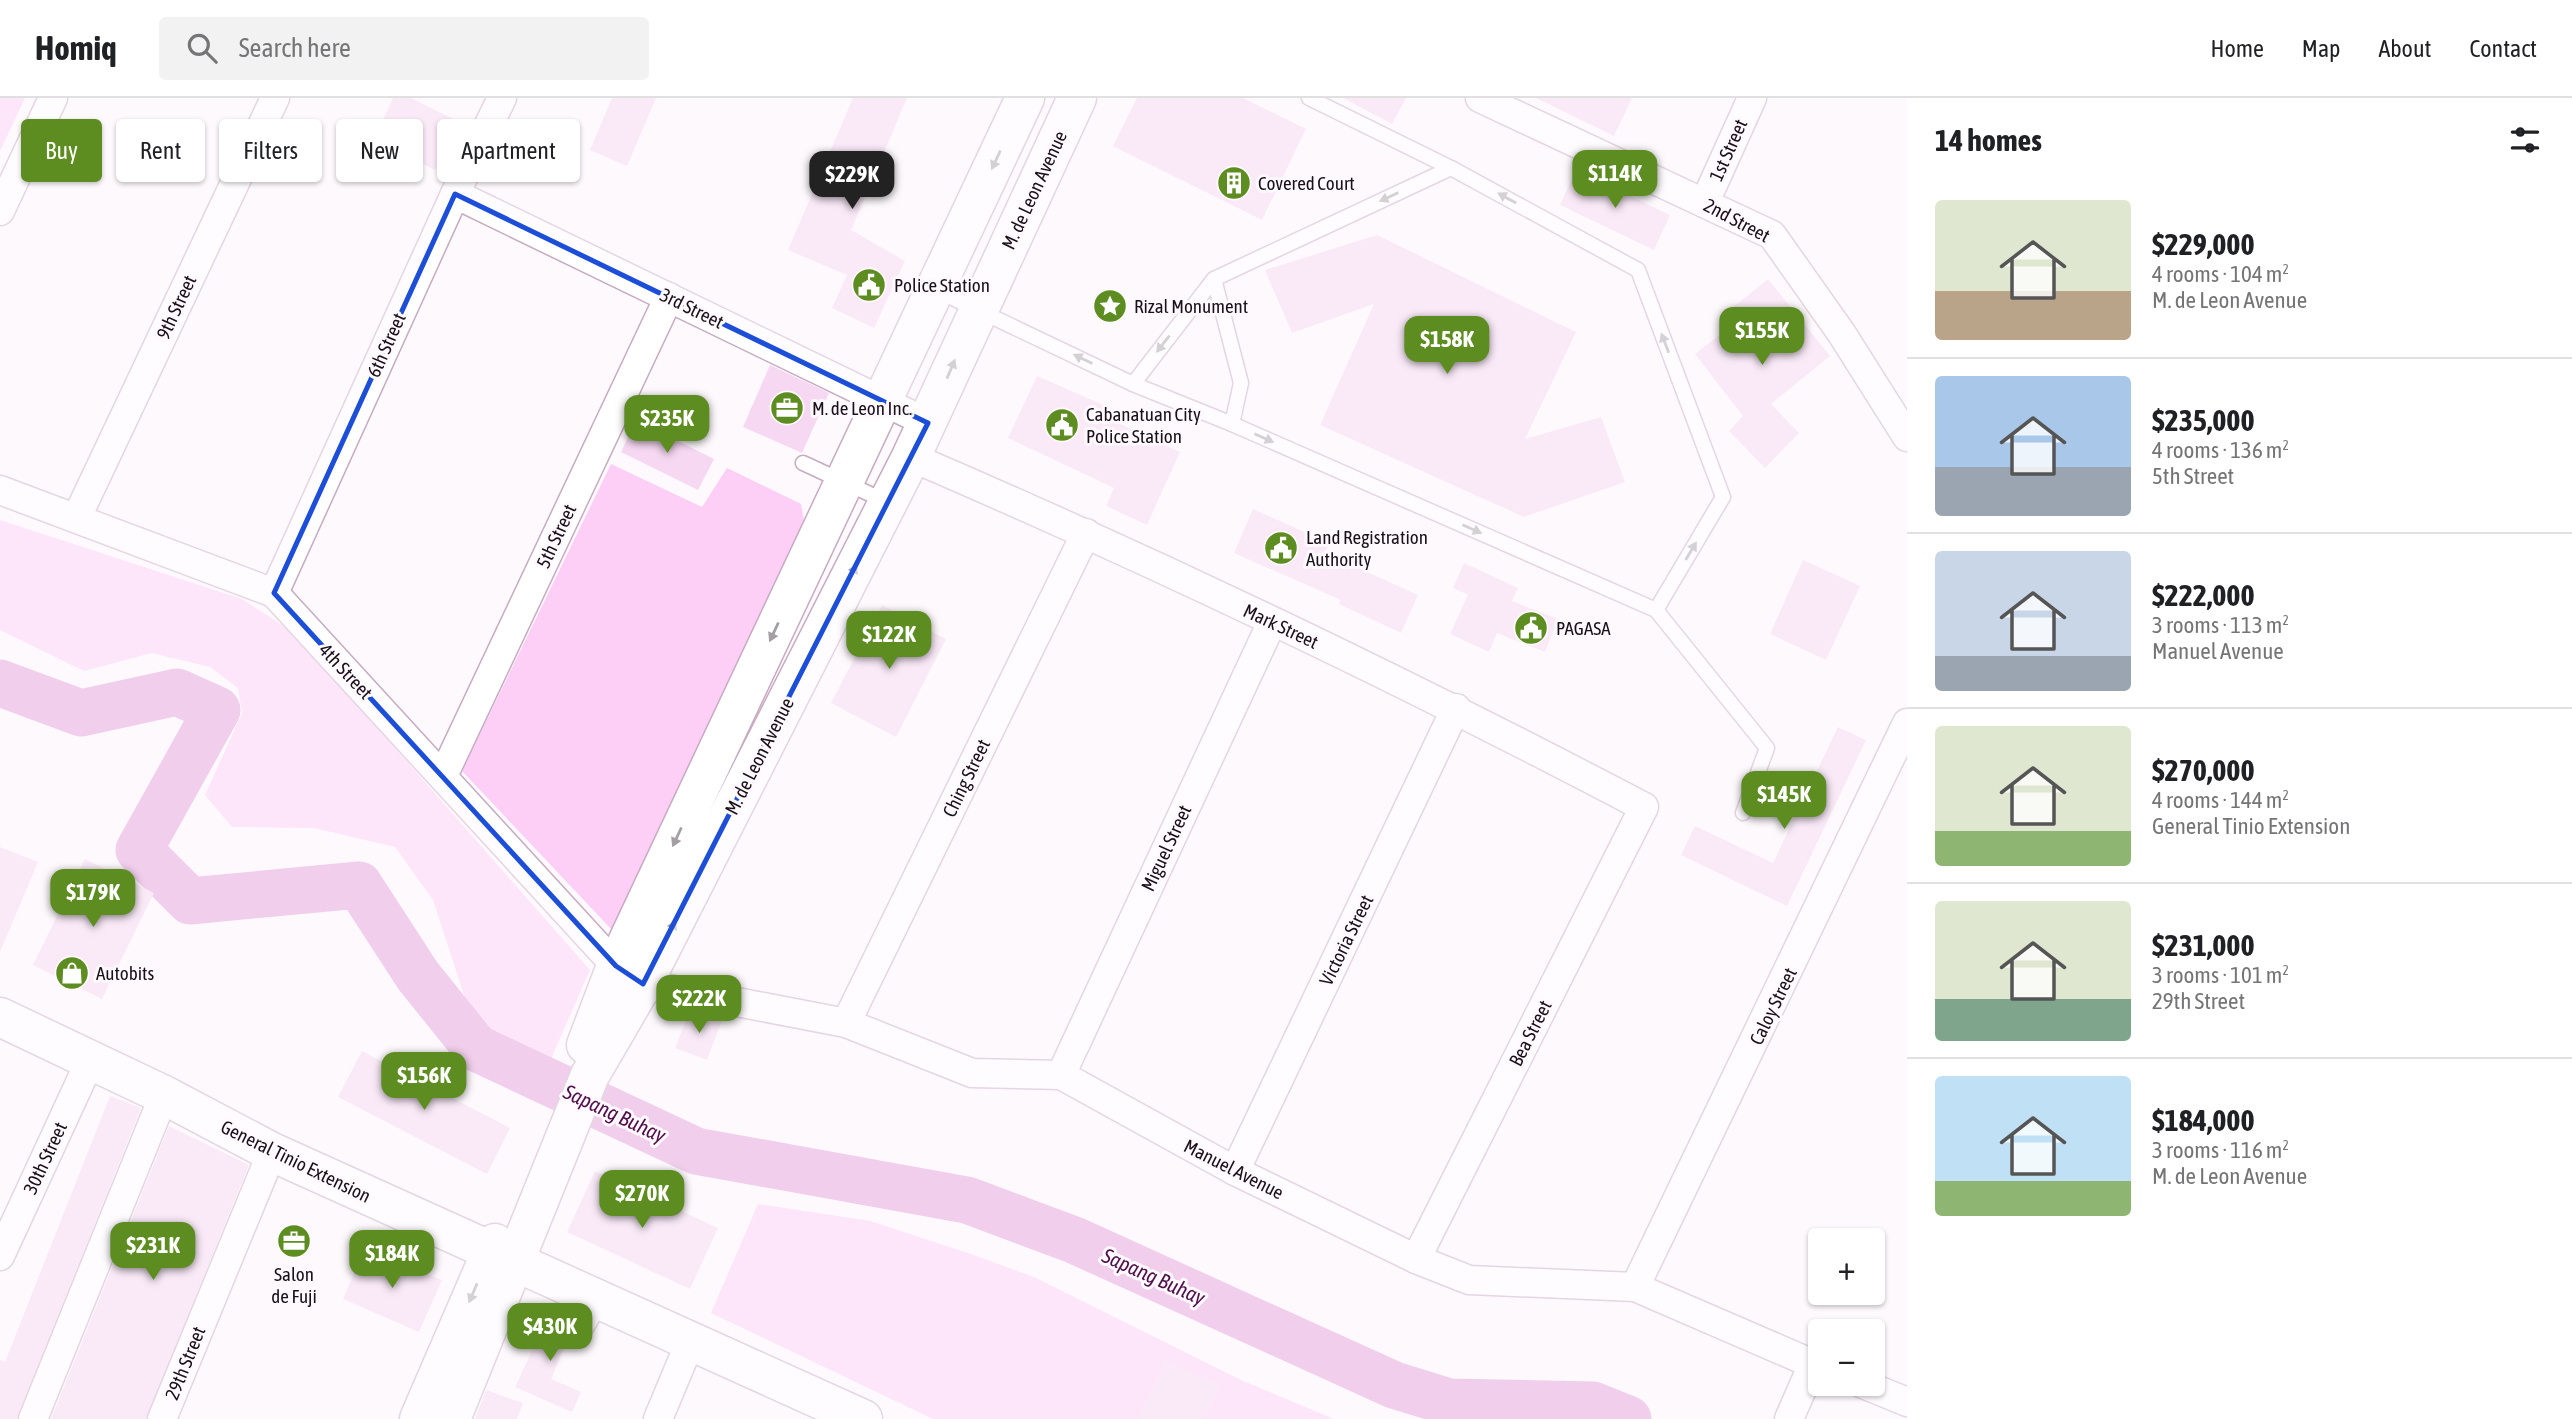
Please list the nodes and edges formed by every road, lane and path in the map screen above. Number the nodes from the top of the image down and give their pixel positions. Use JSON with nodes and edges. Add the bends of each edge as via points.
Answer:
{"nodes":[{"id":1,"x":53,"y":98,"type":"edge"},
{"id":2,"x":275,"y":98,"type":"edge"},
{"id":3,"x":502,"y":98,"type":"edge"},
{"id":4,"x":1025,"y":98,"type":"edge"},
{"id":5,"x":1077,"y":98,"type":"edge"},
{"id":6,"x":1309,"y":98,"type":"edge"},
{"id":7,"x":1480,"y":98,"type":"edge"},
{"id":8,"x":1752,"y":98,"type":"edge"},
{"id":9,"x":1516,"y":105,"type":"edge"},
{"id":10,"x":1451,"y":168,"type":"junction"},
{"id":11,"x":455,"y":194,"type":"junction"},
{"id":12,"x":1705,"y":202,"type":"junction"},
{"id":13,"x":0,"y":211,"type":"edge"},
{"id":14,"x":1214,"y":279,"type":"junction"},
{"id":15,"x":936,"y":290,"type":"junction"},
{"id":16,"x":668,"y":297,"type":"junction"},
{"id":17,"x":977,"y":310,"type":"junction"},
{"id":18,"x":1133,"y":384,"type":"junction"},
{"id":19,"x":883,"y":400,"type":"junction"},
{"id":20,"x":928,"y":423,"type":"junction"},
{"id":21,"x":1232,"y":424,"type":"junction"},
{"id":22,"x":1907,"y":437,"type":"edge"},
{"id":23,"x":911,"y":457,"type":"junction"},
{"id":24,"x":803,"y":463,"type":"dead end"},
{"id":25,"x":844,"y":482,"type":"junction"},
{"id":26,"x":0,"y":490,"type":"edge"},
{"id":27,"x":889,"y":502,"type":"junction"},
{"id":28,"x":77,"y":517,"type":"junction"},
{"id":29,"x":1086,"y":533,"type":"junction"},
{"id":30,"x":274,"y":593,"type":"junction"},
{"id":31,"x":1656,"y":610,"type":"junction"},
{"id":32,"x":1272,"y":622,"type":"junction"},
{"id":33,"x":1456,"y":708,"type":"junction"},
{"id":34,"x":1907,"y":723,"type":"edge"},
{"id":35,"x":443,"y":776,"type":"junction"},
{"id":36,"x":1644,"y":807,"type":"joint"},
{"id":37,"x":1743,"y":813,"type":"dead end"},
{"id":38,"x":629,"y":975,"type":"junction"},
{"id":39,"x":0,"y":1017,"type":"edge"},
{"id":40,"x":846,"y":1023,"type":"junction"},
{"id":41,"x":90,"y":1061,"type":"junction"},
{"id":42,"x":1061,"y":1075,"type":"junction"},
{"id":43,"x":164,"y":1095,"type":"junction"},
{"id":44,"x":272,"y":1152,"type":"junction"},
{"id":45,"x":1235,"y":1171,"type":"junction"},
{"id":46,"x":0,"y":1256,"type":"edge"},
{"id":47,"x":502,"y":1257,"type":"junction"},
{"id":48,"x":1416,"y":1259,"type":"junction"},
{"id":49,"x":1635,"y":1287,"type":"junction"},
{"id":50,"x":600,"y":1300,"type":"junction"},
{"id":51,"x":495,"y":1312,"type":"junction"},
{"id":52,"x":540,"y":1331,"type":"dead end"},
{"id":53,"x":567,"y":1339,"type":"dead end"},
{"id":54,"x":691,"y":1340,"type":"junction"},
{"id":55,"x":1808,"y":1362,"type":"edge"},
{"id":56,"x":1808,"y":1381,"type":"edge"},
{"id":57,"x":1885,"y":1393,"type":"edge"},
{"id":58,"x":1907,"y":1402,"type":"edge"},
{"id":59,"x":33,"y":1419,"type":"edge"},
{"id":60,"x":162,"y":1419,"type":"edge"},
{"id":61,"x":418,"y":1419,"type":"edge"},
{"id":62,"x":452,"y":1419,"type":"edge"},
{"id":63,"x":658,"y":1419,"type":"edge"},
{"id":64,"x":863,"y":1419,"type":"edge"},
{"id":65,"x":1789,"y":1419,"type":"edge"}],
"edges":[{"from":1,"to":13,"type":"street"},
{"from":2,"to":28,"type":"street","name":"9th Street"},
{"from":3,"to":11,"type":"street","name":"6th Street"},
{"from":4,"to":15,"type":"main road","name":"M. de Leon Avenue","one_way":true},
{"from":5,"to":17,"type":"main road","name":"M. de Leon Avenue"},
{"from":6,"to":10,"type":"lane"},
{"from":7,"to":9,"type":"street","name":"2nd Street"},
{"from":8,"to":12,"type":"street","name":"1st Street"},
{"from":9,"to":12,"type":"street","name":"2nd Street"},
{"from":10,"to":14,"type":"lane","one_way":true},
{"from":31,"to":10,"type":"lane","one_way":true,"via":[[1723,497],[1638,270]]},
{"from":11,"to":16,"type":"street","name":"3rd Street"},
{"from":11,"to":30,"type":"street","name":"6th Street"},
{"from":12,"to":22,"type":"street","name":"2nd Street","via":[[1772,234]]},
{"from":14,"to":18,"type":"lane","one_way":true},
{"from":14,"to":21,"type":"lane","via":[[1241,383]]},
{"from":15,"to":17,"type":"lane"},
{"from":15,"to":19,"type":"main road","name":"M. de Leon Avenue"},
{"from":16,"to":19,"type":"street","name":"3rd Street"},
{"from":16,"to":35,"type":"street","name":"5th Street"},
{"from":18,"to":17,"type":"lane","one_way":true},
{"from":20,"to":17,"type":"main road","name":"M. de Leon Avenue","one_way":true},
{"from":18,"to":21,"type":"lane"},
{"from":19,"to":20,"type":"street","name":"3rd Street"},
{"from":19,"to":25,"type":"main road","name":"M. de Leon Avenue"},
{"from":20,"to":23,"type":"main road","name":"M. de Leon Avenue"},
{"from":21,"to":31,"type":"lane","one_way":true},
{"from":23,"to":27,"type":"main road","name":"M. de Leon Avenue"},
{"from":23,"to":29,"type":"street","name":"Mark Street"},
{"from":24,"to":25,"type":"lane"},
{"from":25,"to":27,"type":"lane"},
{"from":25,"to":38,"type":"main road","name":"M. de Leon Avenue","one_way":true},
{"from":26,"to":28,"type":"street","name":"4th Street"},
{"from":38,"to":27,"type":"main road","name":"M. de Leon Avenue","one_way":true},
{"from":28,"to":30,"type":"street","name":"4th Street"},
{"from":29,"to":32,"type":"street","name":"Mark Street"},
{"from":29,"to":40,"type":"street","name":"Ching Street"},
{"from":30,"to":35,"type":"street","name":"4th Street"},
{"from":31,"to":37,"type":"lane","via":[[1767,748]]},
{"from":32,"to":33,"type":"street","name":"Mark Street"},
{"from":32,"to":42,"type":"street","name":"Miguel Street"},
{"from":33,"to":36,"type":"street","name":"Mark Street"},
{"from":33,"to":45,"type":"street","name":"Victoria Street"},
{"from":34,"to":49,"type":"street","name":"Caloy Street"},
{"from":35,"to":38,"type":"street","name":"4th Street"},
{"from":36,"to":48,"type":"street","name":"Bea Street"},
{"from":38,"to":40,"type":"street","name":"Manuel Avenue"},
{"from":38,"to":47,"type":"main road","name":"M. de Leon Avenue"},
{"from":39,"to":41,"type":"main road","name":"General Tinio Extension"},
{"from":40,"to":42,"type":"street","name":"Manuel Avenue","via":[[972,1073]]},
{"from":41,"to":43,"type":"main road","name":"General Tinio Extension"},
{"from":41,"to":46,"type":"street","name":"30th Street"},
{"from":42,"to":45,"type":"street","name":"Manuel Avenue"},
{"from":43,"to":44,"type":"main road","name":"General Tinio Extension"},
{"from":43,"to":59,"type":"street"},
{"from":44,"to":47,"type":"main road","name":"General Tinio Extension"},
{"from":44,"to":60,"type":"street","name":"29th Street"},
{"from":45,"to":48,"type":"street","name":"Manuel Avenue"},
{"from":47,"to":50,"type":"main road","name":"General Tinio Extension"},
{"from":47,"to":51,"type":"main road","name":"M. de Leon Avenue"},
{"from":47,"to":61,"type":"main road","name":"M. de Leon Avenue","one_way":true},
{"from":48,"to":49,"type":"street","name":"Manuel Avenue","via":[[1469,1280]]},
{"from":49,"to":55,"type":"street","name":"Manuel Avenue"},
{"from":50,"to":53,"type":"lane","via":[[587,1329]]},
{"from":50,"to":54,"type":"main road","name":"General Tinio Extension"},
{"from":51,"to":52,"type":"lane"},
{"from":51,"to":62,"type":"main road","name":"M. de Leon Avenue"},
{"from":54,"to":63,"type":"street"},
{"from":54,"to":64,"type":"main road","name":"General Tinio Extension"},
{"from":56,"to":65,"type":"street"},
{"from":57,"to":58,"type":"street"}]}
